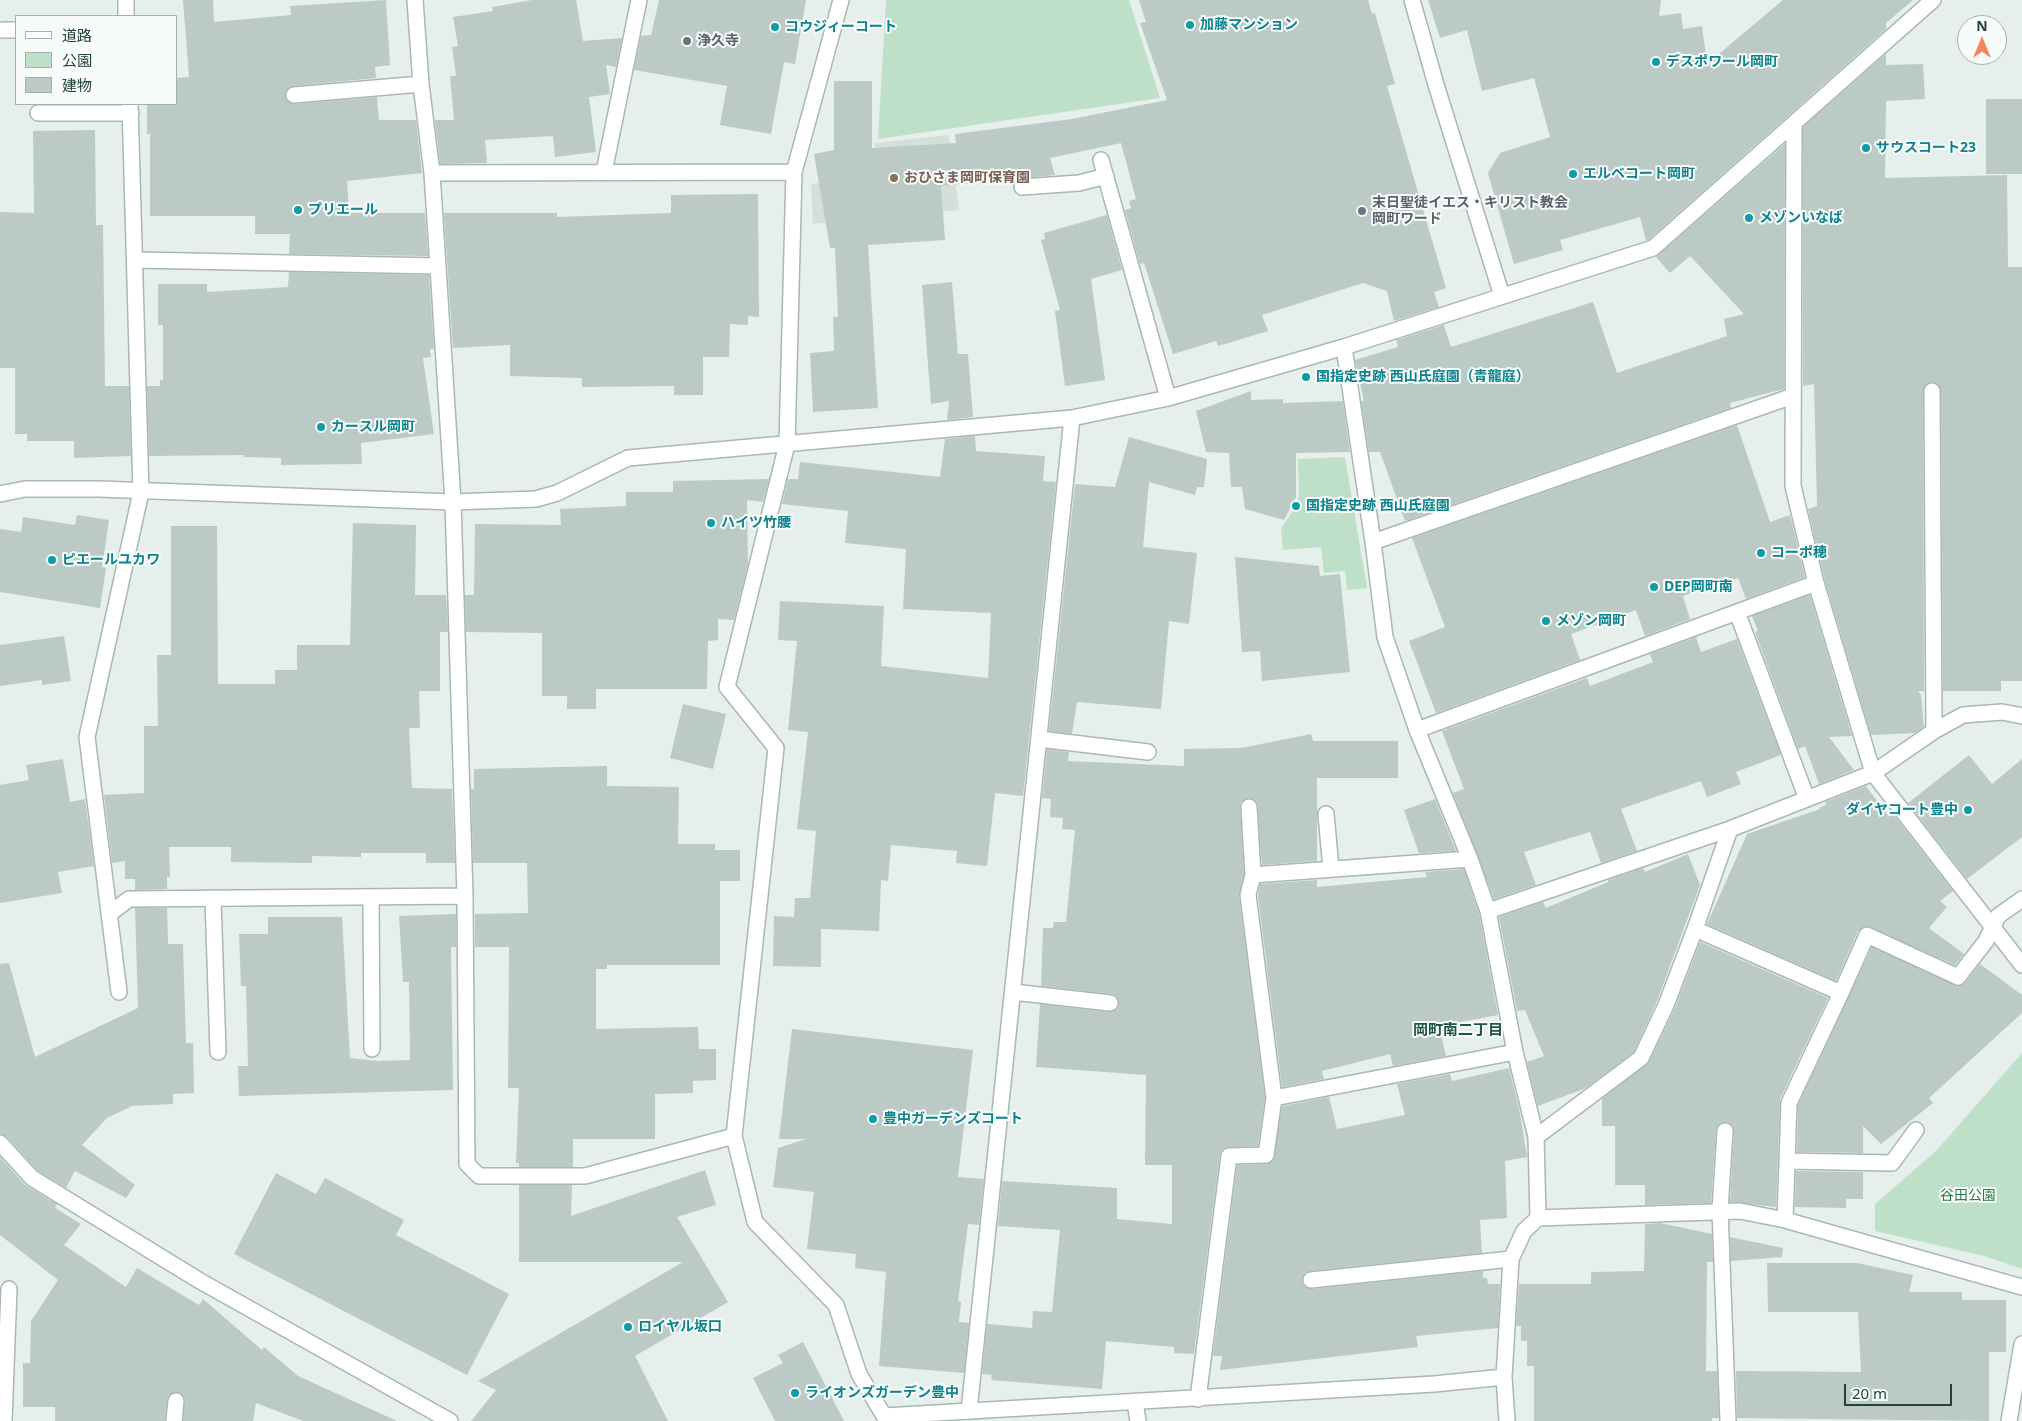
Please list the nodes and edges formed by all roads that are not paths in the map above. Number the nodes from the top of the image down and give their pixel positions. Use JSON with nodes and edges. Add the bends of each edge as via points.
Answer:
{"nodes":[{"id":1,"x":126,"y":0,"type":"edge"},
{"id":2,"x":415,"y":0,"type":"edge"},
{"id":3,"x":639,"y":0,"type":"edge"},
{"id":4,"x":841,"y":0,"type":"edge"},
{"id":5,"x":1412,"y":0,"type":"edge"},
{"id":6,"x":1933,"y":0,"type":"edge"},
{"id":7,"x":126,"y":15,"type":"edge"},
{"id":8,"x":422,"y":84,"type":"junction"},
{"id":9,"x":294,"y":95,"type":"dead end"},
{"id":10,"x":130,"y":109,"type":"edge"},
{"id":11,"x":38,"y":113,"type":"dead end"},
{"id":12,"x":1794,"y":124,"type":"junction"},
{"id":13,"x":1101,"y":160,"type":"dead end"},
{"id":14,"x":604,"y":172,"type":"junction"},
{"id":15,"x":794,"y":172,"type":"junction"},
{"id":16,"x":432,"y":173,"type":"junction"},
{"id":17,"x":1106,"y":176,"type":"junction"},
{"id":18,"x":1022,"y":187,"type":"dead end"},
{"id":19,"x":136,"y":260,"type":"junction"},
{"id":20,"x":438,"y":266,"type":"junction"},
{"id":21,"x":1502,"y":296,"type":"junction"},
{"id":22,"x":1344,"y":347,"type":"junction"},
{"id":23,"x":1932,"y":391,"type":"dead end"},
{"id":24,"x":1793,"y":396,"type":"junction"},
{"id":25,"x":1168,"y":398,"type":"junction"},
{"id":26,"x":1072,"y":418,"type":"junction"},
{"id":27,"x":787,"y":444,"type":"junction"},
{"id":28,"x":142,"y":492,"type":"junction"},
{"id":29,"x":0,"y":494,"type":"edge"},
{"id":30,"x":453,"y":502,"type":"junction"},
{"id":31,"x":1373,"y":542,"type":"junction"},
{"id":32,"x":1816,"y":583,"type":"junction"},
{"id":33,"x":1737,"y":612,"type":"junction"},
{"id":34,"x":2022,"y":716,"type":"edge"},
{"id":35,"x":1417,"y":730,"type":"junction"},
{"id":36,"x":1934,"y":731,"type":"junction"},
{"id":37,"x":1039,"y":739,"type":"junction"},
{"id":38,"x":1148,"y":752,"type":"dead end"},
{"id":39,"x":1873,"y":774,"type":"junction"},
{"id":40,"x":1807,"y":799,"type":"junction"},
{"id":41,"x":1249,"y":807,"type":"dead end"},
{"id":42,"x":1326,"y":814,"type":"dead end"},
{"id":43,"x":1730,"y":829,"type":"junction"},
{"id":44,"x":1470,"y":859,"type":"junction"},
{"id":45,"x":1331,"y":869,"type":"junction"},
{"id":46,"x":1253,"y":875,"type":"junction"},
{"id":47,"x":464,"y":896,"type":"junction"},
{"id":48,"x":371,"y":897,"type":"junction"},
{"id":49,"x":213,"y":898,"type":"junction"},
{"id":50,"x":2022,"y":899,"type":"edge"},
{"id":51,"x":1488,"y":911,"type":"junction"},
{"id":52,"x":109,"y":914,"type":"junction"},
{"id":53,"x":1993,"y":928,"type":"junction"},
{"id":54,"x":1695,"y":929,"type":"junction"},
{"id":55,"x":2022,"y":965,"type":"edge"},
{"id":56,"x":119,"y":992,"type":"dead end"},
{"id":57,"x":1013,"y":992,"type":"junction"},
{"id":58,"x":1841,"y":993,"type":"junction"},
{"id":59,"x":1110,"y":1003,"type":"dead end"},
{"id":60,"x":372,"y":1049,"type":"dead end"},
{"id":61,"x":218,"y":1052,"type":"dead end"},
{"id":62,"x":1515,"y":1052,"type":"junction"},
{"id":63,"x":1274,"y":1098,"type":"junction"},
{"id":64,"x":1916,"y":1130,"type":"dead end"},
{"id":65,"x":1724,"y":1131,"type":"dead end"},
{"id":66,"x":734,"y":1136,"type":"junction"},
{"id":67,"x":1536,"y":1137,"type":"junction"},
{"id":68,"x":0,"y":1143,"type":"edge"},
{"id":69,"x":1787,"y":1161,"type":"junction"},
{"id":70,"x":1720,"y":1210,"type":"junction"},
{"id":71,"x":1538,"y":1218,"type":"junction"},
{"id":72,"x":1785,"y":1220,"type":"junction"},
{"id":73,"x":1511,"y":1258,"type":"junction"},
{"id":74,"x":1312,"y":1280,"type":"dead end"},
{"id":75,"x":2022,"y":1288,"type":"edge"},
{"id":76,"x":9,"y":1289,"type":"dead end"},
{"id":77,"x":2022,"y":1344,"type":"edge"},
{"id":78,"x":1504,"y":1377,"type":"junction"},
{"id":79,"x":1198,"y":1399,"type":"junction"},
{"id":80,"x":176,"y":1401,"type":"dead end"},
{"id":81,"x":1135,"y":1402,"type":"junction"},
{"id":82,"x":969,"y":1411,"type":"junction"},
{"id":83,"x":1050,"y":1414,"type":"edge"},
{"id":84,"x":886,"y":1419,"type":"edge"},
{"id":85,"x":4,"y":1421,"type":"edge"},
{"id":86,"x":174,"y":1421,"type":"edge"},
{"id":87,"x":450,"y":1421,"type":"edge"},
{"id":88,"x":1138,"y":1421,"type":"edge"},
{"id":89,"x":1507,"y":1421,"type":"edge"},
{"id":90,"x":1728,"y":1421,"type":"edge"},
{"id":91,"x":2009,"y":1421,"type":"edge"}],
"edges":[{"from":1,"to":7,"type":"street"},
{"from":2,"to":8,"type":"street"},
{"from":3,"to":14,"type":"street"},
{"from":4,"to":15,"type":"street"},
{"from":5,"to":21,"type":"street"},
{"from":6,"to":12,"type":"street"},
{"from":8,"to":9,"type":"street"},
{"from":8,"to":16,"type":"street"},
{"from":10,"to":11,"type":"street"},
{"from":10,"to":19,"type":"street"},
{"from":12,"to":21,"type":"street","via":[[1653,248]]},
{"from":12,"to":24,"type":"street"},
{"from":13,"to":17,"type":"street"},
{"from":14,"to":15,"type":"street"},
{"from":14,"to":16,"type":"street"},
{"from":15,"to":27,"type":"street"},
{"from":16,"to":20,"type":"street"},
{"from":17,"to":18,"type":"street","via":[[1079,183]]},
{"from":17,"to":25,"type":"street"},
{"from":19,"to":20,"type":"street"},
{"from":19,"to":28,"type":"street"},
{"from":20,"to":30,"type":"street"},
{"from":21,"to":22,"type":"street"},
{"from":22,"to":25,"type":"street"},
{"from":22,"to":31,"type":"street"},
{"from":23,"to":36,"type":"street"},
{"from":24,"to":31,"type":"street"},
{"from":24,"to":32,"type":"street","via":[[1793,486]]},
{"from":25,"to":26,"type":"street"},
{"from":26,"to":27,"type":"street"},
{"from":26,"to":37,"type":"street"},
{"from":27,"to":30,"type":"street","via":[[628,458],[536,500]]},
{"from":27,"to":66,"type":"street","via":[[727,686],[776,748]]},
{"from":28,"to":29,"type":"street","via":[[25,489]]},
{"from":28,"to":30,"type":"street"},
{"from":28,"to":52,"type":"street","via":[[87,737]]},
{"from":30,"to":47,"type":"street"},
{"from":31,"to":35,"type":"street","via":[[1385,637]]},
{"from":32,"to":33,"type":"street"},
{"from":32,"to":39,"type":"street"},
{"from":33,"to":35,"type":"street"},
{"from":33,"to":40,"type":"street"},
{"from":34,"to":36,"type":"street","via":[[2002,712],[1963,715]]},
{"from":35,"to":44,"type":"street"},
{"from":36,"to":39,"type":"street"},
{"from":37,"to":38,"type":"street"},
{"from":37,"to":57,"type":"street"},
{"from":39,"to":40,"type":"street"},
{"from":39,"to":53,"type":"street"},
{"from":40,"to":43,"type":"street"},
{"from":41,"to":46,"type":"street"},
{"from":42,"to":45,"type":"street"},
{"from":43,"to":51,"type":"street"},
{"from":43,"to":54,"type":"street"},
{"from":44,"to":45,"type":"street"},
{"from":44,"to":51,"type":"street"},
{"from":45,"to":46,"type":"street"},
{"from":46,"to":63,"type":"street","via":[[1248,895]]},
{"from":47,"to":48,"type":"street"},
{"from":47,"to":66,"type":"street","via":[[466,1164],[479,1176],[585,1176]]},
{"from":48,"to":49,"type":"street"},
{"from":48,"to":60,"type":"street"},
{"from":49,"to":52,"type":"street","via":[[129,899]]},
{"from":49,"to":61,"type":"street"},
{"from":50,"to":53,"type":"street","via":[[1998,916]]},
{"from":51,"to":62,"type":"street"},
{"from":52,"to":56,"type":"street"},
{"from":53,"to":55,"type":"street"},
{"from":53,"to":58,"type":"street","via":[[1958,977],[1867,935]]},
{"from":54,"to":58,"type":"street"},
{"from":54,"to":67,"type":"street","via":[[1666,1006],[1641,1058]]},
{"from":57,"to":59,"type":"street"},
{"from":57,"to":82,"type":"street"},
{"from":58,"to":69,"type":"street","via":[[1789,1103]]},
{"from":62,"to":63,"type":"street"},
{"from":62,"to":67,"type":"street"},
{"from":63,"to":79,"type":"street","via":[[1266,1155],[1229,1156]]},
{"from":64,"to":69,"type":"street","via":[[1892,1163]]},
{"from":65,"to":70,"type":"street"},
{"from":66,"to":84,"type":"street","via":[[755,1222],[836,1305],[859,1374]]},
{"from":67,"to":71,"type":"street"},
{"from":68,"to":87,"type":"street","via":[[40,1183],[200,1281]]},
{"from":69,"to":72,"type":"street"},
{"from":70,"to":71,"type":"street"},
{"from":70,"to":72,"type":"street","via":[[1740,1210]]},
{"from":70,"to":90,"type":"street"},
{"from":71,"to":73,"type":"street","via":[[1524,1231]]},
{"from":72,"to":75,"type":"street"},
{"from":73,"to":74,"type":"street"},
{"from":73,"to":78,"type":"street"},
{"from":76,"to":85,"type":"street"},
{"from":77,"to":91,"type":"street"},
{"from":78,"to":79,"type":"street"},
{"from":78,"to":89,"type":"street"},
{"from":79,"to":81,"type":"street"},
{"from":80,"to":86,"type":"street"},
{"from":81,"to":83,"type":"street"},
{"from":81,"to":88,"type":"street"},
{"from":82,"to":83,"type":"street"},
{"from":82,"to":84,"type":"street"}]}
